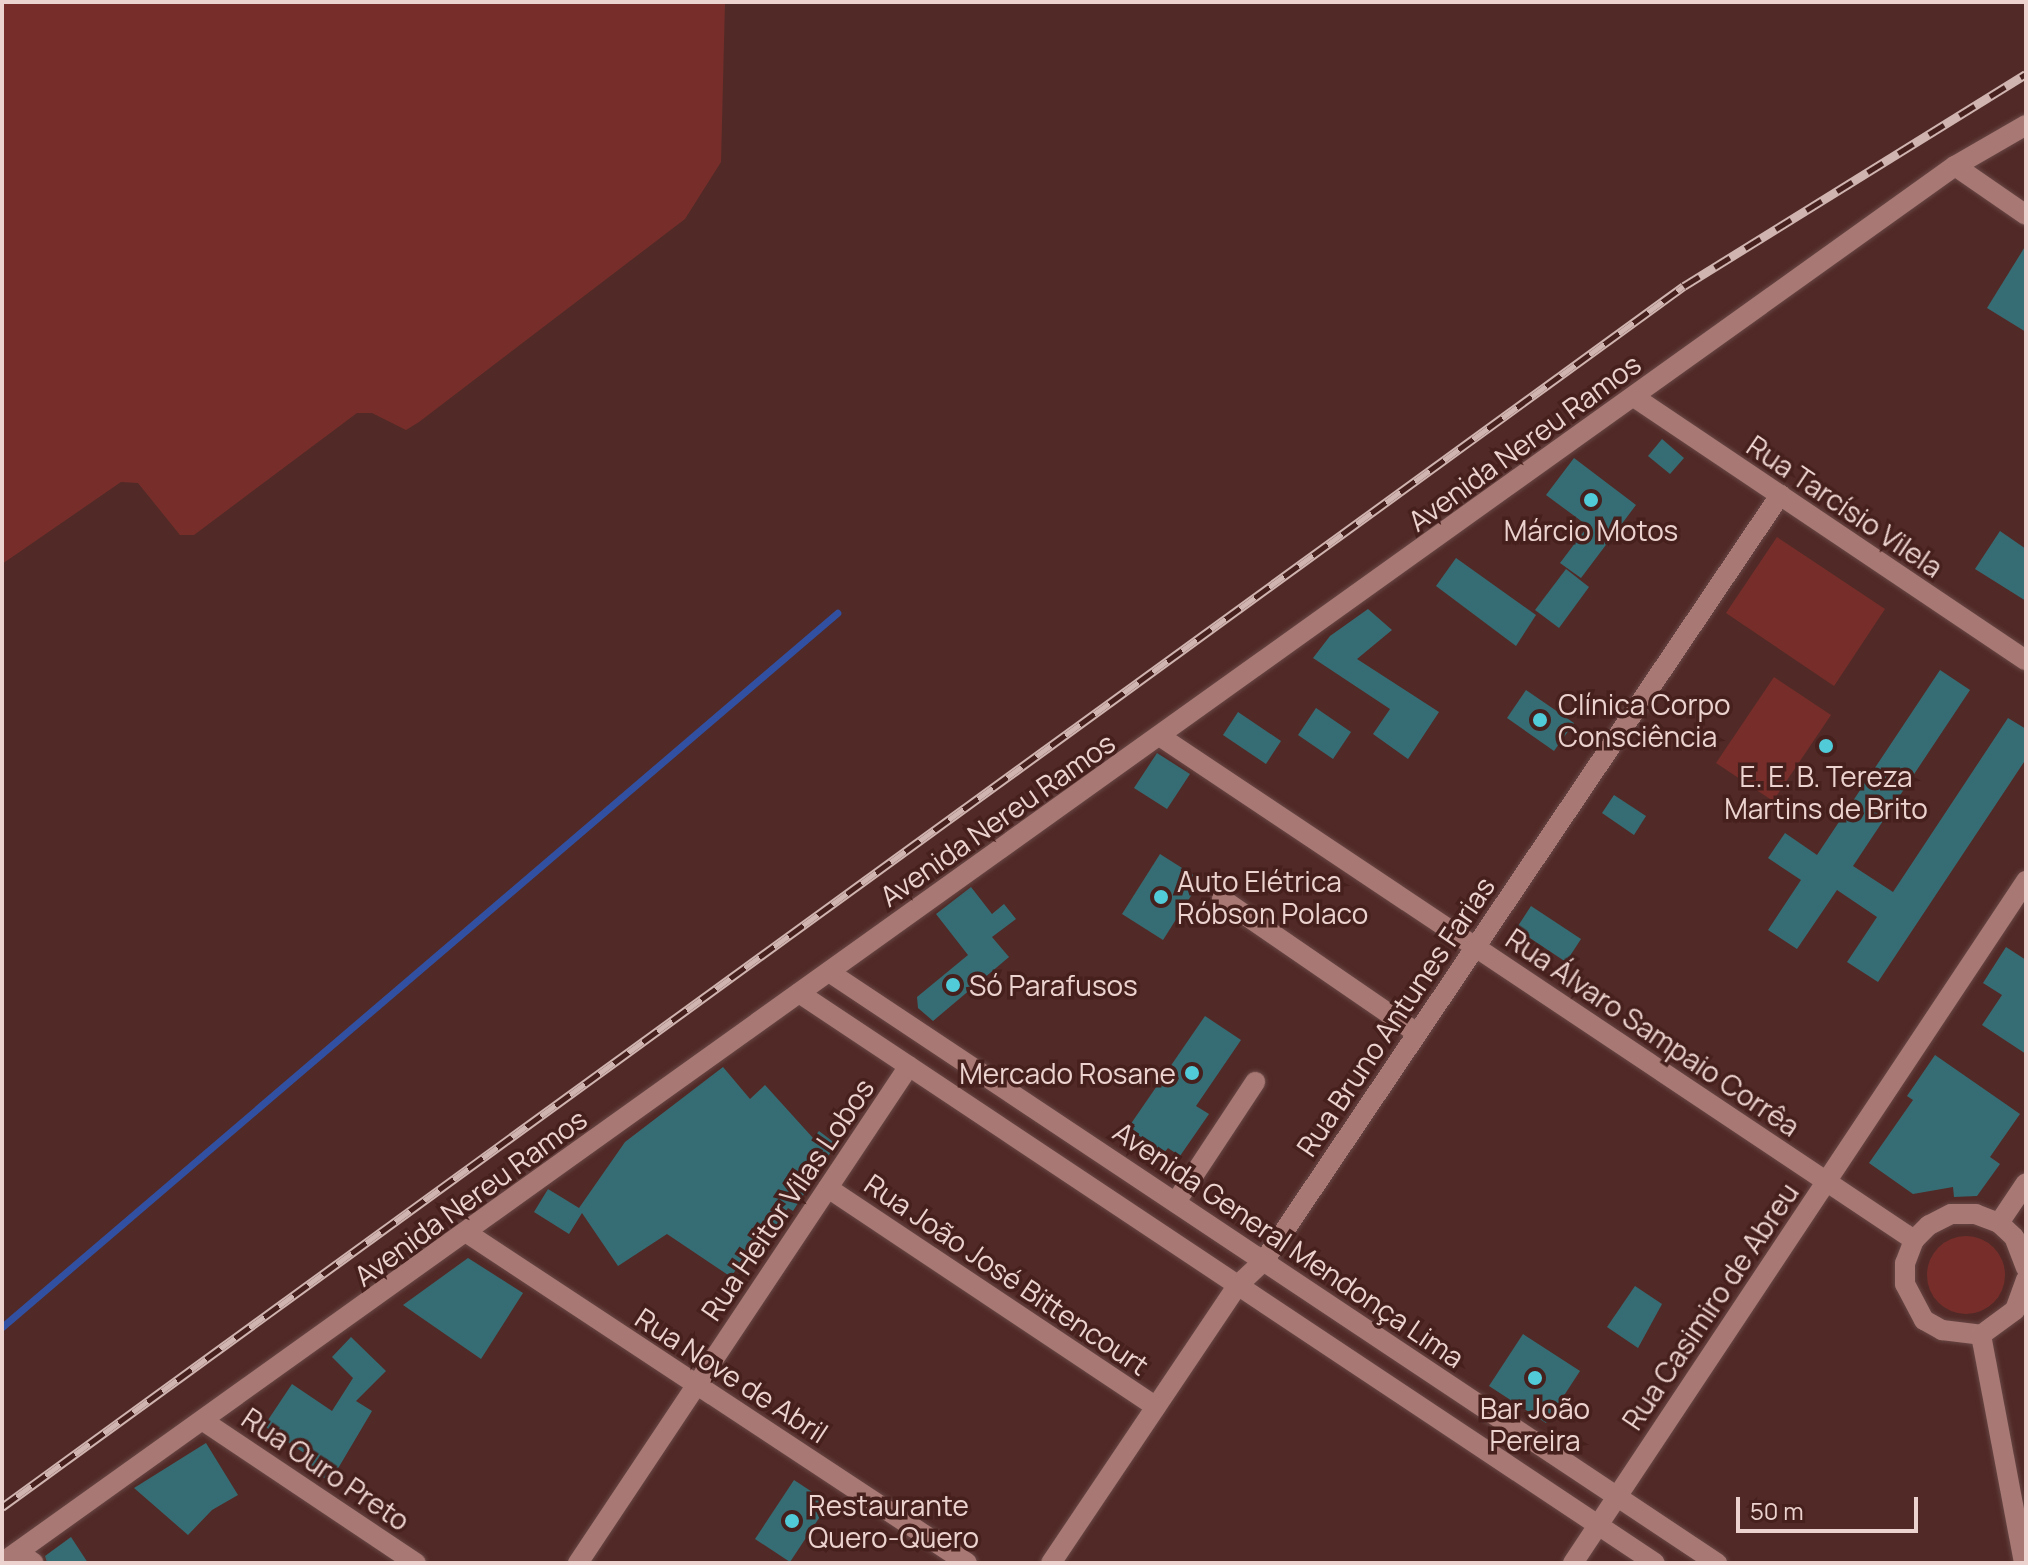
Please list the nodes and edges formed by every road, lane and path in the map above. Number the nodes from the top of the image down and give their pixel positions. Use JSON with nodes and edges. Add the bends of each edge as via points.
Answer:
{"nodes":[{"id":1,"x":2026,"y":125,"type":"edge"},
{"id":2,"x":1955,"y":166,"type":"junction"},
{"id":3,"x":2026,"y":215,"type":"edge"},
{"id":4,"x":1634,"y":397,"type":"junction"},
{"id":5,"x":1780,"y":495,"type":"junction"},
{"id":6,"x":2026,"y":660,"type":"edge"},
{"id":7,"x":1161,"y":737,"type":"junction"},
{"id":8,"x":2026,"y":881,"type":"edge"},
{"id":9,"x":1222,"y":899,"type":"dead end"},
{"id":10,"x":1475,"y":947,"type":"junction"},
{"id":11,"x":829,"y":972,"type":"junction"},
{"id":12,"x":799,"y":993,"type":"junction"},
{"id":13,"x":1417,"y":1033,"type":"junction"},
{"id":14,"x":909,"y":1066,"type":"junction"},
{"id":15,"x":1255,"y":1082,"type":"dead end"},
{"id":16,"x":1826,"y":1182,"type":"junction"},
{"id":17,"x":2026,"y":1183,"type":"edge"},
{"id":18,"x":828,"y":1188,"type":"junction"},
{"id":19,"x":1176,"y":1202,"type":"junction"},
{"id":20,"x":1999,"y":1223,"type":"junction"},
{"id":21,"x":467,"y":1233,"type":"junction"},
{"id":22,"x":1914,"y":1240,"type":"junction"},
{"id":23,"x":1264,"y":1261,"type":"junction"},
{"id":24,"x":2026,"y":1268,"type":"edge"},
{"id":25,"x":2026,"y":1279,"type":"edge"},
{"id":26,"x":1238,"y":1285,"type":"junction"},
{"id":27,"x":1981,"y":1335,"type":"junction"},
{"id":28,"x":697,"y":1385,"type":"junction"},
{"id":29,"x":1156,"y":1407,"type":"junction"},
{"id":30,"x":205,"y":1422,"type":"junction"},
{"id":31,"x":1618,"y":1496,"type":"junction"},
{"id":32,"x":1598,"y":1525,"type":"junction"},
{"id":33,"x":18,"y":1559,"type":"edge"},
{"id":34,"x":416,"y":1563,"type":"edge"},
{"id":35,"x":578,"y":1563,"type":"edge"},
{"id":36,"x":967,"y":1563,"type":"edge"},
{"id":37,"x":1051,"y":1563,"type":"edge"},
{"id":38,"x":1573,"y":1563,"type":"edge"},
{"id":39,"x":1655,"y":1563,"type":"edge"},
{"id":40,"x":1717,"y":1563,"type":"edge"},
{"id":41,"x":2024,"y":1563,"type":"edge"}],
"edges":[{"from":1,"to":2,"type":"street","name":"Avenida Nereu Ramos"},
{"from":2,"to":3,"type":"street"},
{"from":2,"to":4,"type":"street","name":"Avenida Nereu Ramos"},
{"from":4,"to":5,"type":"street","name":"Rua Tarcísio Vilela"},
{"from":4,"to":7,"type":"street","name":"Avenida Nereu Ramos"},
{"from":5,"to":6,"type":"street","name":"Rua Tarcísio Vilela"},
{"from":5,"to":10,"type":"street","name":"Rua Bruno Antunes Farias"},
{"from":7,"to":10,"type":"street","name":"Rua Álvaro Sampaio Corrêa"},
{"from":7,"to":11,"type":"street","name":"Avenida Nereu Ramos"},
{"from":8,"to":16,"type":"street","name":"Rua Casimiro de Abreu"},
{"from":9,"to":13,"type":"street"},
{"from":10,"to":13,"type":"street","name":"Rua Bruno Antunes Farias"},
{"from":10,"to":16,"type":"street","name":"Rua Álvaro Sampaio Corrêa"},
{"from":11,"to":12,"type":"street","name":"Avenida Nereu Ramos"},
{"from":11,"to":19,"type":"street","name":"Avenida General Mendonça Lima"},
{"from":12,"to":14,"type":"street"},
{"from":12,"to":21,"type":"street","name":"Avenida Nereu Ramos"},
{"from":13,"to":23,"type":"street","name":"Rua Bruno Antunes Farias"},
{"from":14,"to":18,"type":"street","name":"Rua Heitor Vilas Lobos"},
{"from":14,"to":26,"type":"street"},
{"from":15,"to":19,"type":"street"},
{"from":16,"to":22,"type":"street","name":"Rua Álvaro Sampaio Corrêa"},
{"from":16,"to":31,"type":"street","name":"Rua Casimiro de Abreu"},
{"from":17,"to":20,"type":"street"},
{"from":18,"to":28,"type":"street","name":"Rua Heitor Vilas Lobos"},
{"from":18,"to":29,"type":"street","name":"Rua João José Bittencourt"},
{"from":19,"to":23,"type":"street","name":"Avenida General Mendonça Lima"},
{"from":20,"to":22,"type":"street","via":[[1976,1214],[1951,1214]]},
{"from":20,"to":24,"type":"street","via":[[2014,1237]]},
{"from":21,"to":28,"type":"street","name":"Rua Nove de Abril"},
{"from":21,"to":30,"type":"street","name":"Avenida Nereu Ramos"},
{"from":22,"to":27,"type":"street","via":[[1905,1263],[1912,1303],[1942,1330]]},
{"from":23,"to":26,"type":"street","name":"Rua Bruno Antunes Farias"},
{"from":23,"to":31,"type":"street","name":"Avenida General Mendonça Lima"},
{"from":25,"to":27,"type":"street","via":[[2015,1310]]},
{"from":26,"to":29,"type":"street","name":"Rua Bruno Antunes Farias"},
{"from":26,"to":32,"type":"street"},
{"from":27,"to":41,"type":"street"},
{"from":28,"to":35,"type":"street","name":"Rua Heitor Vilas Lobos"},
{"from":28,"to":36,"type":"street","name":"Rua Nove de Abril"},
{"from":29,"to":37,"type":"street","name":"Rua Bruno Antunes Farias"},
{"from":30,"to":33,"type":"street","name":"Avenida Nereu Ramos"},
{"from":30,"to":34,"type":"street","name":"Rua Ouro Preto"},
{"from":31,"to":32,"type":"street","name":"Rua Casimiro de Abreu"},
{"from":31,"to":40,"type":"street","name":"Avenida General Mendonça Lima"},
{"from":32,"to":38,"type":"street","name":"Rua Casimiro de Abreu"},
{"from":32,"to":39,"type":"street"}]}
